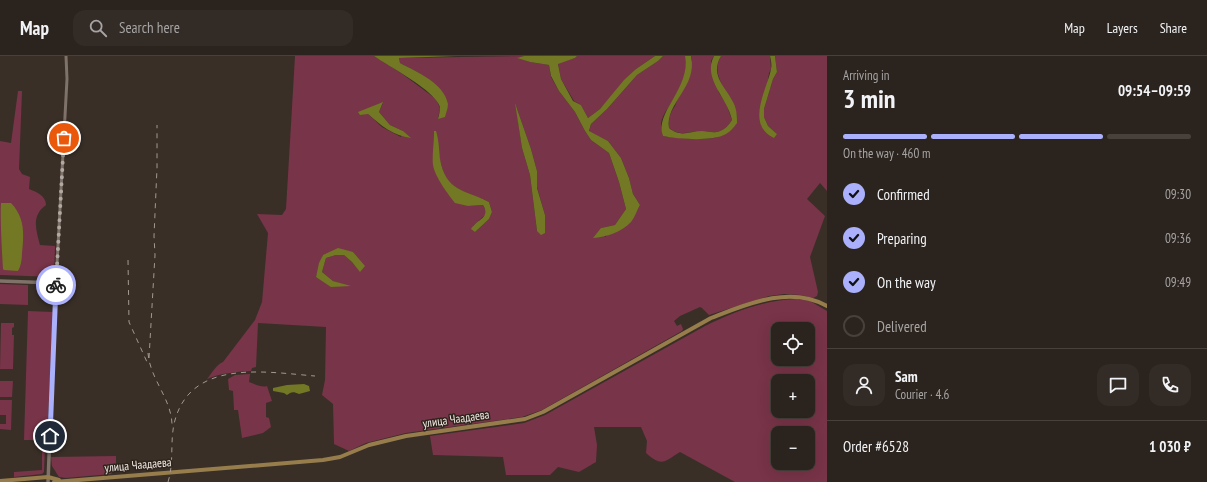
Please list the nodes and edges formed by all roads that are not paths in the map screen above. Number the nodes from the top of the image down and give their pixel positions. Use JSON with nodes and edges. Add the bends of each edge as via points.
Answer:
{"nodes":[{"id":1,"x":66,"y":56,"type":"edge"},
{"id":2,"x":0,"y":281,"type":"edge"},
{"id":3,"x":56,"y":283,"type":"junction"},
{"id":4,"x":827,"y":306,"type":"edge"},
{"id":5,"x":48,"y":480,"type":"edge"},
{"id":6,"x":0,"y":481,"type":"edge"},
{"id":7,"x":62,"y":481,"type":"junction"},
{"id":8,"x":54,"y":482,"type":"edge"}],
"edges":[{"from":1,"to":3,"type":"street","via":[[67,79]]},
{"from":2,"to":3,"type":"main road"},
{"from":3,"to":5,"type":"main road"},
{"from":4,"to":7,"type":"main road","name":"улица Чаадаева","via":[[804,298],[787,296],[734,309],[711,318],[543,412],[525,419],[406,436],[369,445],[340,458]]},
{"from":5,"to":6,"type":"main road","name":"улица Чаадаева"},
{"from":5,"to":7,"type":"main road","name":"улица Чаадаева"},
{"from":7,"to":8,"type":"main road","name":"улица Чаадаева"}]}
